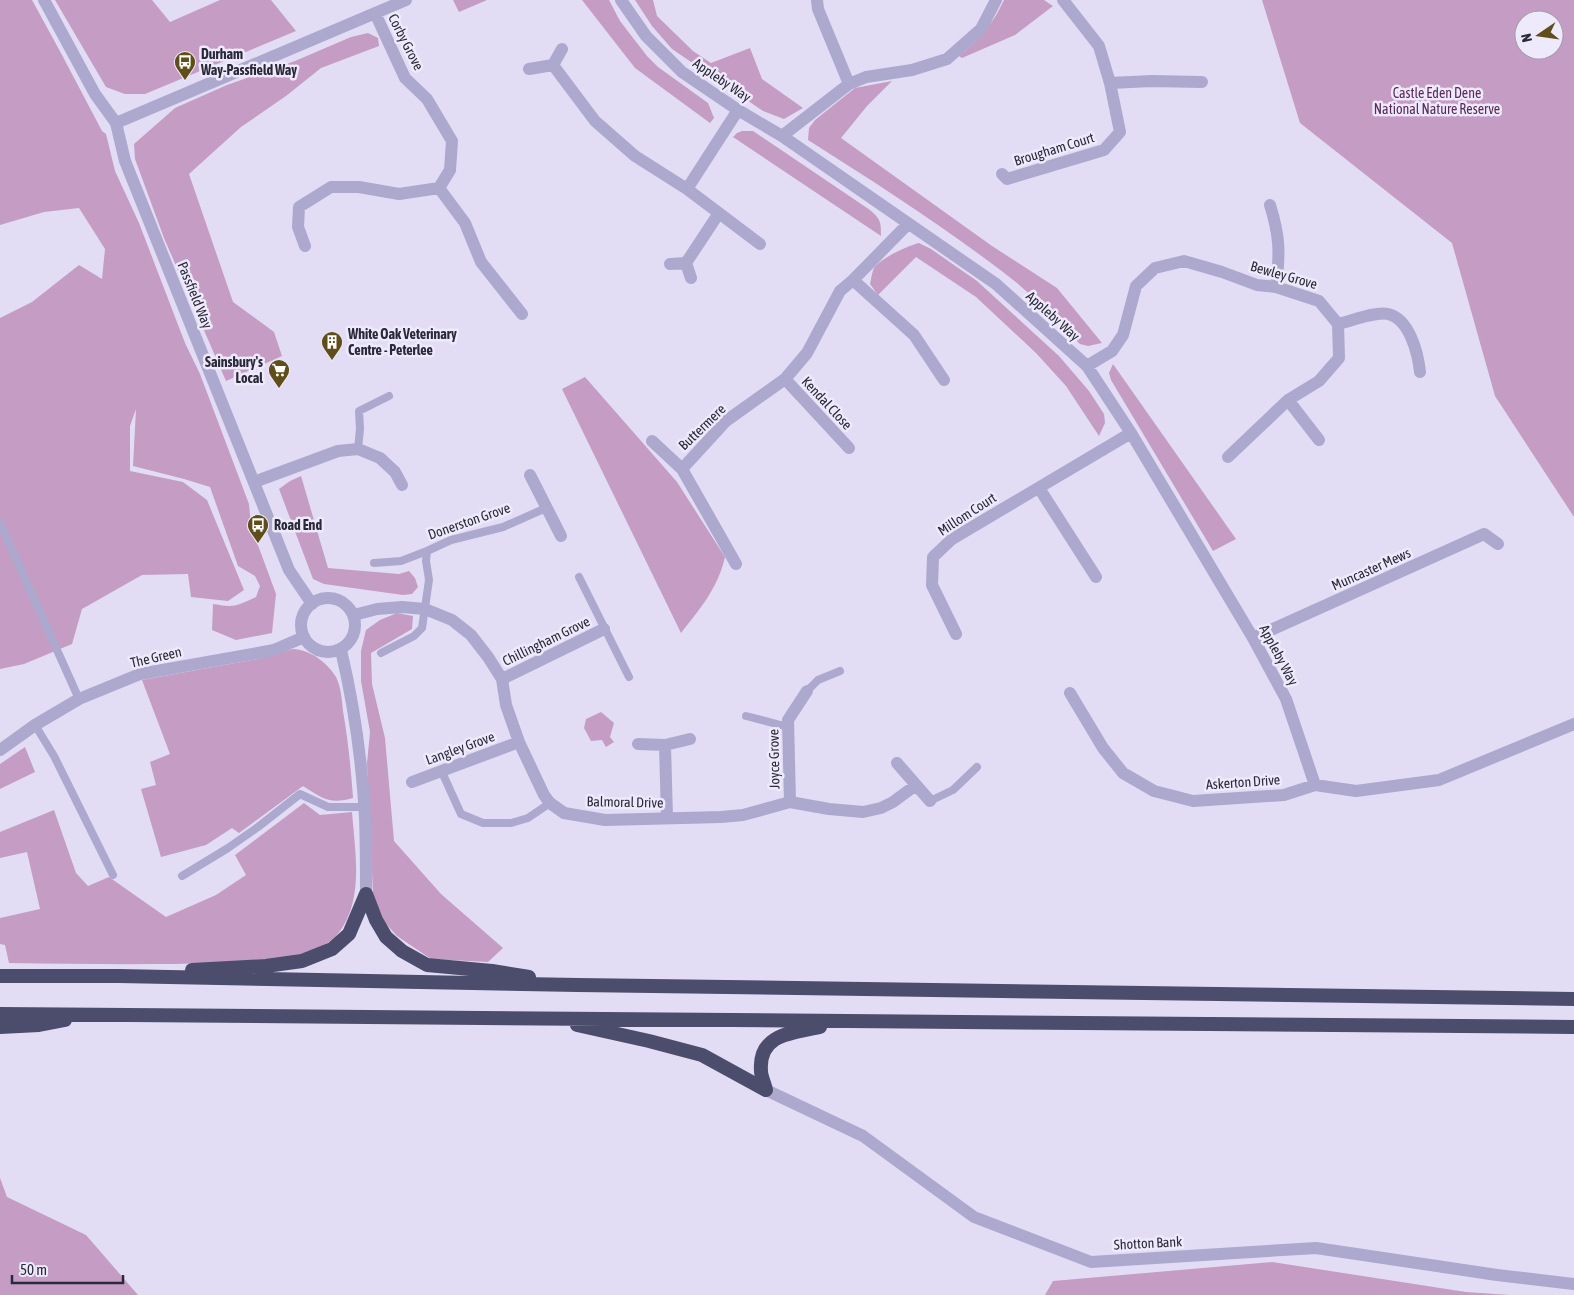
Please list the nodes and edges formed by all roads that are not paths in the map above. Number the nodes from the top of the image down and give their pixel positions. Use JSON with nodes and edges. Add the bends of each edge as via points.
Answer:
{"nodes":[{"id":1,"x":44,"y":0,"type":"edge"},
{"id":2,"x":406,"y":0,"type":"edge"},
{"id":3,"x":621,"y":0,"type":"edge"},
{"id":4,"x":817,"y":0,"type":"edge"},
{"id":5,"x":996,"y":0,"type":"edge"},
{"id":6,"x":1063,"y":0,"type":"edge"},
{"id":7,"x":375,"y":13,"type":"junction"},
{"id":8,"x":562,"y":49,"type":"dead end"},
{"id":9,"x":553,"y":65,"type":"junction"},
{"id":10,"x":528,"y":69,"type":"dead end"},
{"id":11,"x":1202,"y":82,"type":"dead end"},
{"id":12,"x":1110,"y":83,"type":"junction"},
{"id":13,"x":849,"y":84,"type":"junction"},
{"id":14,"x":738,"y":110,"type":"junction"},
{"id":15,"x":116,"y":123,"type":"junction"},
{"id":16,"x":782,"y":136,"type":"junction"},
{"id":17,"x":1002,"y":174,"type":"dead end"},
{"id":18,"x":439,"y":188,"type":"junction"},
{"id":19,"x":687,"y":189,"type":"junction"},
{"id":20,"x":1270,"y":205,"type":"dead end"},
{"id":21,"x":719,"y":213,"type":"junction"},
{"id":22,"x":908,"y":224,"type":"junction"},
{"id":23,"x":760,"y":244,"type":"dead end"},
{"id":24,"x":305,"y":246,"type":"dead end"},
{"id":25,"x":686,"y":263,"type":"junction"},
{"id":26,"x":670,"y":264,"type":"dead end"},
{"id":27,"x":690,"y":278,"type":"dead end"},
{"id":28,"x":853,"y":280,"type":"junction"},
{"id":29,"x":1276,"y":287,"type":"junction"},
{"id":30,"x":522,"y":314,"type":"dead end"},
{"id":31,"x":1338,"y":324,"type":"junction"},
{"id":32,"x":1087,"y":366,"type":"junction"},
{"id":33,"x":1420,"y":372,"type":"dead end"},
{"id":34,"x":784,"y":379,"type":"junction"},
{"id":35,"x":944,"y":380,"type":"dead end"},
{"id":36,"x":390,"y":396,"type":"dead end"},
{"id":37,"x":1288,"y":400,"type":"junction"},
{"id":38,"x":1131,"y":433,"type":"junction"},
{"id":39,"x":1319,"y":440,"type":"dead end"},
{"id":40,"x":652,"y":441,"type":"dead end"},
{"id":41,"x":849,"y":448,"type":"dead end"},
{"id":42,"x":358,"y":449,"type":"junction"},
{"id":43,"x":1228,"y":457,"type":"dead end"},
{"id":44,"x":682,"y":468,"type":"junction"},
{"id":45,"x":530,"y":475,"type":"dead end"},
{"id":46,"x":254,"y":482,"type":"junction"},
{"id":47,"x":402,"y":485,"type":"dead end"},
{"id":48,"x":1038,"y":488,"type":"junction"},
{"id":49,"x":546,"y":508,"type":"junction"},
{"id":50,"x":0,"y":523,"type":"edge"},
{"id":51,"x":561,"y":536,"type":"dead end"},
{"id":52,"x":1498,"y":544,"type":"dead end"},
{"id":53,"x":426,"y":552,"type":"junction"},
{"id":54,"x":374,"y":563,"type":"dead end"},
{"id":55,"x":736,"y":564,"type":"dead end"},
{"id":56,"x":579,"y":577,"type":"dead end"},
{"id":57,"x":1096,"y":577,"type":"dead end"},
{"id":58,"x":312,"y":604,"type":"junction"},
{"id":59,"x":425,"y":609,"type":"junction"},
{"id":60,"x":354,"y":615,"type":"junction"},
{"id":61,"x":604,"y":629,"type":"junction"},
{"id":62,"x":956,"y":634,"type":"dead end"},
{"id":63,"x":304,"y":637,"type":"junction"},
{"id":64,"x":1254,"y":638,"type":"junction"},
{"id":65,"x":341,"y":650,"type":"junction"},
{"id":66,"x":380,"y":653,"type":"dead end"},
{"id":67,"x":840,"y":671,"type":"dead end"},
{"id":68,"x":629,"y":677,"type":"dead end"},
{"id":69,"x":502,"y":679,"type":"junction"},
{"id":70,"x":807,"y":691,"type":"joint"},
{"id":71,"x":1070,"y":693,"type":"dead end"},
{"id":72,"x":79,"y":699,"type":"junction"},
{"id":73,"x":746,"y":716,"type":"dead end"},
{"id":74,"x":1574,"y":724,"type":"edge"},
{"id":75,"x":36,"y":725,"type":"junction"},
{"id":76,"x":788,"y":727,"type":"junction"},
{"id":77,"x":690,"y":739,"type":"dead end"},
{"id":78,"x":519,"y":742,"type":"junction"},
{"id":79,"x":638,"y":744,"type":"dead end"},
{"id":80,"x":665,"y":745,"type":"junction"},
{"id":81,"x":0,"y":750,"type":"edge"},
{"id":82,"x":897,"y":764,"type":"dead end"},
{"id":83,"x":977,"y":767,"type":"dead end"},
{"id":84,"x":441,"y":770,"type":"junction"},
{"id":85,"x":412,"y":782,"type":"dead end"},
{"id":86,"x":916,"y":785,"type":"junction"},
{"id":87,"x":1314,"y":785,"type":"junction"},
{"id":88,"x":930,"y":801,"type":"joint"},
{"id":89,"x":790,"y":802,"type":"junction"},
{"id":90,"x":550,"y":803,"type":"junction"},
{"id":91,"x":364,"y":807,"type":"junction"},
{"id":92,"x":668,"y":818,"type":"junction"},
{"id":93,"x":113,"y":875,"type":"dead end"},
{"id":94,"x":182,"y":876,"type":"dead end"},
{"id":95,"x":366,"y":894,"type":"junction"},
{"id":96,"x":0,"y":976,"type":"edge"},
{"id":97,"x":119,"y":976,"type":"junction"},
{"id":98,"x":578,"y":984,"type":"junction"},
{"id":99,"x":1574,"y":999,"type":"edge"},
{"id":100,"x":0,"y":1014,"type":"edge"},
{"id":101,"x":105,"y":1014,"type":"junction"},
{"id":102,"x":548,"y":1018,"type":"junction"},
{"id":103,"x":844,"y":1021,"type":"junction"},
{"id":104,"x":1574,"y":1027,"type":"edge"},
{"id":105,"x":0,"y":1028,"type":"edge"},
{"id":106,"x":766,"y":1090,"type":"junction"},
{"id":107,"x":1574,"y":1284,"type":"edge"}],
"edges":[{"from":1,"to":15,"type":"street","name":"Passfield Way","via":[[95,94]]},
{"from":2,"to":7,"type":"street"},
{"from":3,"to":14,"type":"street","name":"Appleby Way","via":[[646,36],[682,72]]},
{"from":4,"to":13,"type":"street"},
{"from":5,"to":13,"type":"street","via":[[980,28],[947,58],[912,70],[866,77]]},
{"from":6,"to":12,"type":"street","name":"Brougham Court","via":[[1098,46]]},
{"from":7,"to":15,"type":"street"},
{"from":7,"to":18,"type":"street","name":"Corby Grove","via":[[405,78],[427,99],[452,141],[450,170]]},
{"from":8,"to":9,"type":"street"},
{"from":9,"to":10,"type":"street"},
{"from":9,"to":19,"type":"street","via":[[595,121],[635,156]]},
{"from":11,"to":12,"type":"street"},
{"from":12,"to":17,"type":"street","name":"Brougham Court","via":[[1120,132],[1104,150],[1007,179]]},
{"from":13,"to":16,"type":"street"},
{"from":14,"to":16,"type":"street","name":"Appleby Way"},
{"from":14,"to":19,"type":"street"},
{"from":15,"to":46,"type":"street","name":"Passfield Way","via":[[125,161]]},
{"from":16,"to":22,"type":"street","name":"Appleby Way"},
{"from":18,"to":24,"type":"street","via":[[398,194],[359,186],[331,187],[298,207],[298,227]]},
{"from":18,"to":30,"type":"street","via":[[465,223],[481,262]]},
{"from":19,"to":21,"type":"street"},
{"from":20,"to":29,"type":"street","via":[[1280,253]]},
{"from":21,"to":23,"type":"street"},
{"from":21,"to":25,"type":"street"},
{"from":22,"to":28,"type":"street","name":"Kendal Close"},
{"from":22,"to":32,"type":"street","name":"Appleby Way","via":[[996,284]]},
{"from":25,"to":26,"type":"street"},
{"from":25,"to":27,"type":"street"},
{"from":28,"to":34,"type":"street","name":"Kendal Close","via":[[840,290],[807,353]]},
{"from":28,"to":35,"type":"street","via":[[914,335]]},
{"from":29,"to":31,"type":"street","name":"Bewley Grove","via":[[1319,301]]},
{"from":29,"to":32,"type":"street","name":"Bewley Grove","via":[[1257,285],[1184,261],[1155,268],[1136,286],[1123,335],[1112,351]]},
{"from":31,"to":33,"type":"street","via":[[1380,314],[1395,317],[1408,332]]},
{"from":31,"to":37,"type":"street","via":[[1339,358],[1319,381]]},
{"from":32,"to":38,"type":"street","name":"Appleby Way"},
{"from":34,"to":41,"type":"street","name":"Kendal Close"},
{"from":34,"to":44,"type":"street","name":"Buttermere","via":[[726,421]]},
{"from":36,"to":42,"type":"lane","via":[[359,411]]},
{"from":37,"to":39,"type":"street"},
{"from":37,"to":43,"type":"street"},
{"from":38,"to":48,"type":"street","name":"Millom Court"},
{"from":38,"to":64,"type":"street","name":"Appleby Way"},
{"from":40,"to":44,"type":"street"},
{"from":42,"to":46,"type":"street","via":[[338,451]]},
{"from":42,"to":47,"type":"street","via":[[380,458],[395,472]]},
{"from":44,"to":55,"type":"street","name":"Buttermere"},
{"from":45,"to":49,"type":"street"},
{"from":46,"to":58,"type":"street","name":"Passfield Way","via":[[289,570]]},
{"from":48,"to":57,"type":"street"},
{"from":48,"to":62,"type":"street","name":"Millom Court","via":[[952,539],[933,557],[932,585]]},
{"from":49,"to":51,"type":"street"},
{"from":49,"to":53,"type":"lane","name":"Donerston Grove","via":[[503,527],[451,540]]},
{"from":50,"to":72,"type":"lane"},
{"from":52,"to":64,"type":"street","name":"Muncaster Mews","via":[[1484,534]]},
{"from":53,"to":54,"type":"lane","via":[[401,561]]},
{"from":53,"to":59,"type":"lane","name":"Donerston Grove","via":[[429,580]]},
{"from":56,"to":61,"type":"lane"},
{"from":58,"to":60,"type":"street","via":[[323,598],[333,598],[345,604]]},
{"from":58,"to":63,"type":"street","via":[[302,619]]},
{"from":59,"to":60,"type":"street","via":[[377,609]]},
{"from":59,"to":66,"type":"lane","name":"Donerston Grove","via":[[422,628],[414,636]]},
{"from":59,"to":69,"type":"street","via":[[452,620],[471,635]]},
{"from":60,"to":65,"type":"street","via":[[354,636]]},
{"from":61,"to":68,"type":"lane"},
{"from":61,"to":69,"type":"street","name":"Chillingham Grove"},
{"from":63,"to":65,"type":"street","via":[[308,644],[323,652]]},
{"from":63,"to":72,"type":"street","name":"The Green","via":[[274,650],[140,674]]},
{"from":64,"to":87,"type":"street","name":"Appleby Way","via":[[1286,699]]},
{"from":65,"to":91,"type":"street","via":[[355,718]]},
{"from":67,"to":70,"type":"lane","via":[[818,680]]},
{"from":69,"to":78,"type":"street","via":[[506,706]]},
{"from":70,"to":76,"type":"street","name":"Joyce Grove","via":[[788,720]]},
{"from":71,"to":87,"type":"street","name":"Askerton Drive","via":[[1103,748],[1123,773],[1154,791],[1193,800],[1284,795]]},
{"from":72,"to":75,"type":"street","name":"The Green"},
{"from":73,"to":76,"type":"lane"},
{"from":74,"to":87,"type":"street","name":"Askerton Drive","via":[[1439,780],[1356,791]]},
{"from":75,"to":81,"type":"street","name":"The Green"},
{"from":75,"to":93,"type":"lane"},
{"from":76,"to":89,"type":"street","name":"Joyce Grove"},
{"from":77,"to":80,"type":"street"},
{"from":78,"to":84,"type":"street","name":"Langley Grove"},
{"from":78,"to":90,"type":"street"},
{"from":79,"to":80,"type":"street"},
{"from":80,"to":92,"type":"street"},
{"from":82,"to":86,"type":"street"},
{"from":83,"to":88,"type":"lane","via":[[953,790]]},
{"from":84,"to":85,"type":"street","name":"Langley Grove"},
{"from":84,"to":90,"type":"lane","via":[[460,814],[483,823],[511,823],[528,818]]},
{"from":86,"to":88,"type":"street"},
{"from":86,"to":89,"type":"street","name":"Balmoral Drive","via":[[893,802],[863,812],[829,810]]},
{"from":89,"to":92,"type":"street","name":"Balmoral Drive","via":[[743,815]]},
{"from":90,"to":92,"type":"street","name":"Balmoral Drive","via":[[564,813],[588,818]]},
{"from":91,"to":94,"type":"lane","via":[[328,807],[300,794],[228,848]]},
{"from":91,"to":95,"type":"street"},
{"from":95,"to":97,"type":"highway","via":[[349,934],[332,949],[302,961]]},
{"from":95,"to":98,"type":"highway","via":[[386,936],[402,951],[427,965]]},
{"from":96,"to":97,"type":"highway"},
{"from":97,"to":98,"type":"highway"},
{"from":98,"to":99,"type":"highway"},
{"from":100,"to":101,"type":"highway"},
{"from":101,"to":102,"type":"highway"},
{"from":101,"to":105,"type":"highway"},
{"from":102,"to":103,"type":"highway"},
{"from":102,"to":106,"type":"highway","via":[[702,1055]]},
{"from":103,"to":104,"type":"highway"},
{"from":103,"to":106,"type":"highway","via":[[779,1036],[766,1046],[761,1072]]},
{"from":106,"to":107,"type":"street","name":"Shotton Bank","via":[[863,1136],[974,1217],[1091,1262],[1316,1248]]}]}
